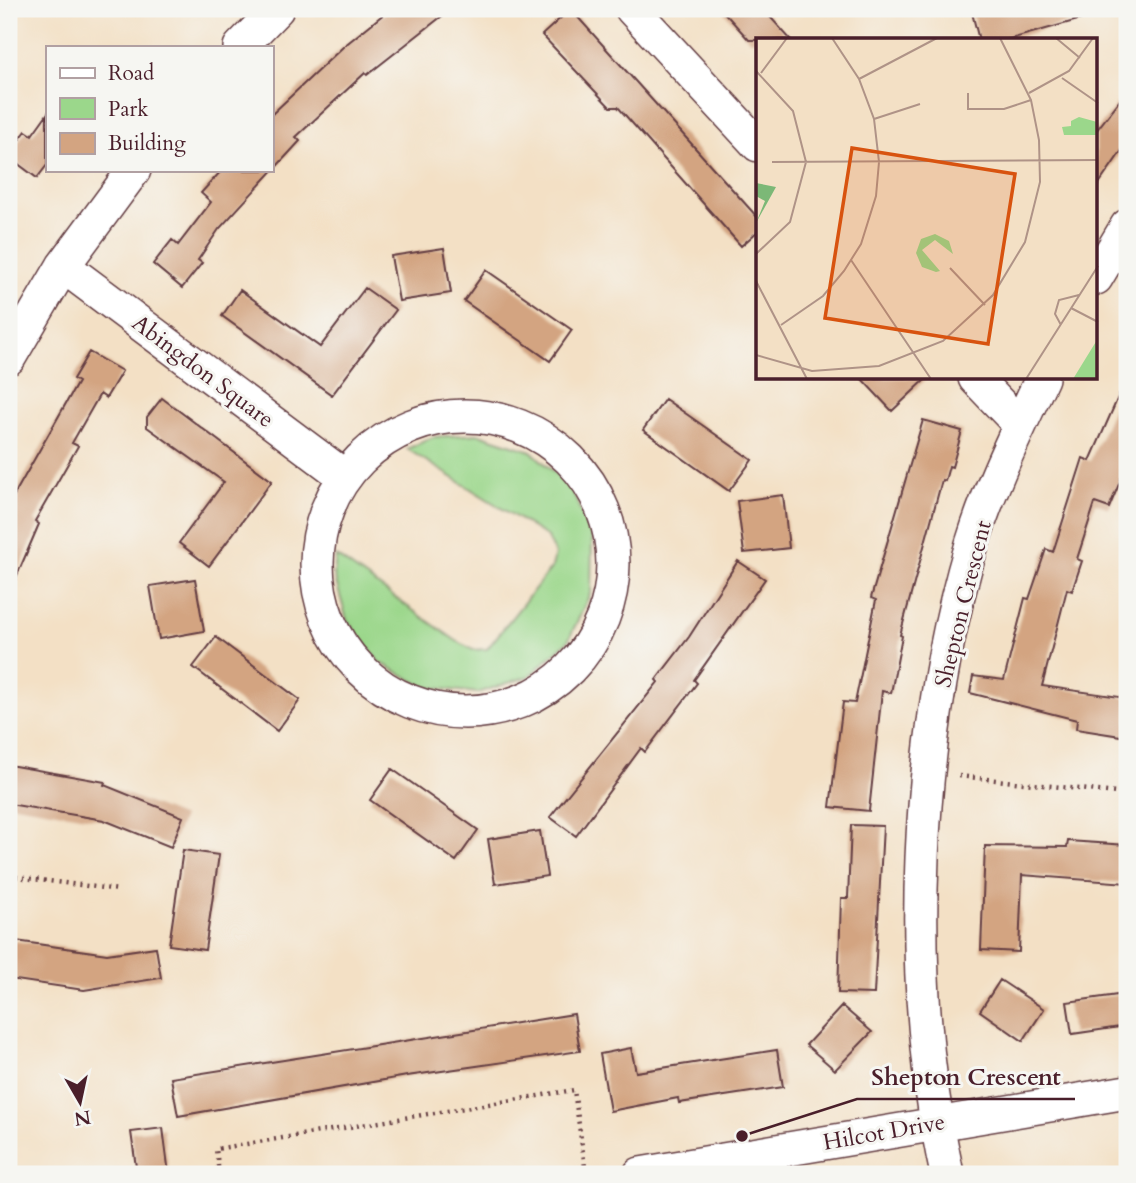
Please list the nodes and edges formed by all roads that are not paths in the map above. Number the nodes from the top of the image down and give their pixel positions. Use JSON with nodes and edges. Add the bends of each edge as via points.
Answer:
{"nodes":[{"id":1,"x":277,"y":9,"type":"edge"},
{"id":2,"x":632,"y":9,"type":"edge"},
{"id":3,"x":241,"y":46,"type":"edge"},
{"id":4,"x":756,"y":143,"type":"edge"},
{"id":5,"x":132,"y":172,"type":"edge"},
{"id":6,"x":1127,"y":226,"type":"edge"},
{"id":7,"x":62,"y":266,"type":"junction"},
{"id":8,"x":1098,"y":275,"type":"edge"},
{"id":9,"x":9,"y":358,"type":"edge"},
{"id":10,"x":977,"y":380,"type":"edge"},
{"id":11,"x":1040,"y":380,"type":"edge"},
{"id":12,"x":1020,"y":425,"type":"junction"},
{"id":13,"x":344,"y":476,"type":"junction"},
{"id":14,"x":1127,"y":1092,"type":"edge"},
{"id":15,"x":935,"y":1123,"type":"junction"},
{"id":16,"x":640,"y":1174,"type":"edge"},
{"id":17,"x":947,"y":1174,"type":"edge"}],
"edges":[{"from":1,"to":3,"type":"street"},
{"from":2,"to":4,"type":"street"},
{"from":5,"to":7,"type":"street"},
{"from":6,"to":8,"type":"street"},
{"from":7,"to":9,"type":"street"},
{"from":7,"to":13,"type":"street","name":"Abingdon Square"},
{"from":10,"to":12,"type":"street"},
{"from":11,"to":12,"type":"street","name":"Shepton Crescent"},
{"from":12,"to":15,"type":"street","name":"Shepton Crescent","via":[[973,543],[947,650],[930,773],[920,883],[924,1006]]},
{"from":13,"to":13,"type":"street","via":[[379,442],[424,420],[472,415],[520,425],[563,450],[594,488],[612,534],[613,583],[599,630],[570,670],[530,698],[482,712],[433,709],[387,691],[344,649],[326,617],[316,569],[322,520]]},
{"from":14,"to":15,"type":"street","name":"Hilcot Drive"},
{"from":15,"to":16,"type":"street","name":"Hilcot Drive"},
{"from":15,"to":17,"type":"street","name":"Shepton Crescent"}]}
